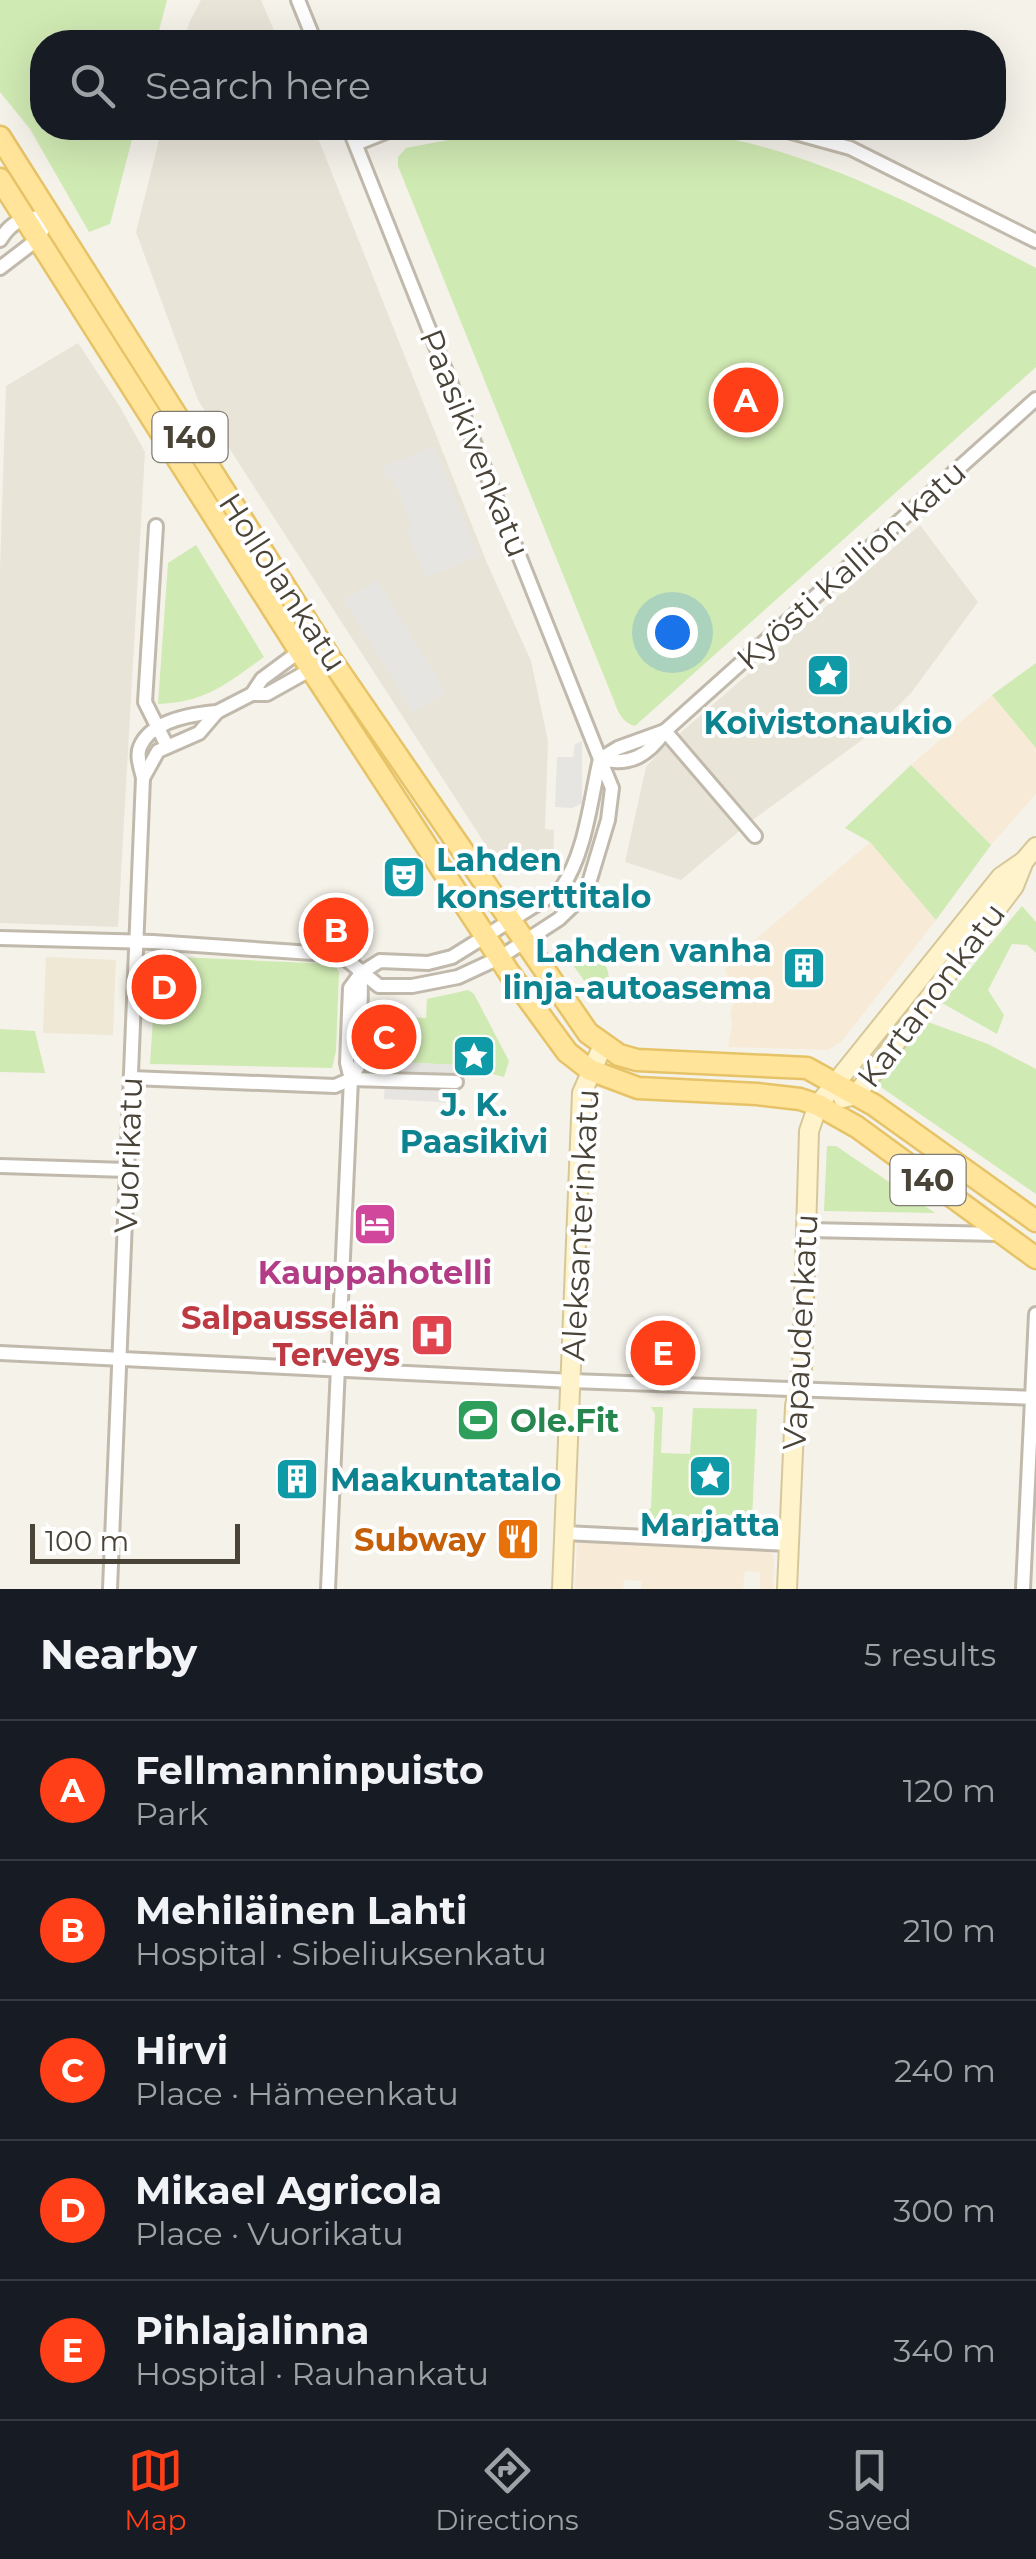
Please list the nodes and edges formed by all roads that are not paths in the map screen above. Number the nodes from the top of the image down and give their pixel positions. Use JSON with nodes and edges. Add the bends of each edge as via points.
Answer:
{"nodes":[{"id":1,"x":298,"y":0,"type":"edge"},
{"id":2,"x":310,"y":30,"type":"edge"},
{"id":3,"x":0,"y":137,"type":"edge"},
{"id":4,"x":354,"y":140,"type":"edge"},
{"id":5,"x":366,"y":140,"type":"edge"},
{"id":6,"x":821,"y":140,"type":"edge"},
{"id":7,"x":356,"y":144,"type":"junction"},
{"id":8,"x":0,"y":179,"type":"edge"},
{"id":9,"x":49,"y":216,"type":"junction"},
{"id":10,"x":23,"y":217,"type":"junction"},
{"id":11,"x":38,"y":239,"type":"junction"},
{"id":12,"x":0,"y":240,"type":"edge"},
{"id":13,"x":1036,"y":240,"type":"edge"},
{"id":14,"x":0,"y":268,"type":"edge"},
{"id":15,"x":1036,"y":400,"type":"edge"},
{"id":16,"x":156,"y":526,"type":"dead end"},
{"id":17,"x":314,"y":659,"type":"junction"},
{"id":18,"x":252,"y":694,"type":"junction"},
{"id":19,"x":217,"y":712,"type":"junction"},
{"id":20,"x":157,"y":729,"type":"junction"},
{"id":21,"x":666,"y":732,"type":"junction"},
{"id":22,"x":167,"y":746,"type":"junction"},
{"id":23,"x":600,"y":759,"type":"junction"},
{"id":24,"x":143,"y":778,"type":"junction"},
{"id":25,"x":755,"y":836,"type":"dead end"},
{"id":26,"x":1030,"y":854,"type":"edge"},
{"id":27,"x":510,"y":920,"type":"junction"},
{"id":28,"x":486,"y":937,"type":"junction"},
{"id":29,"x":0,"y":938,"type":"edge"},
{"id":30,"x":524,"y":940,"type":"junction"},
{"id":31,"x":136,"y":943,"type":"junction"},
{"id":32,"x":504,"y":966,"type":"junction"},
{"id":33,"x":361,"y":973,"type":"junction"},
{"id":34,"x":603,"y":1045,"type":"junction"},
{"id":35,"x":590,"y":1070,"type":"junction"},
{"id":36,"x":131,"y":1078,"type":"junction"},
{"id":37,"x":351,"y":1079,"type":"junction"},
{"id":38,"x":456,"y":1082,"type":"dead end"},
{"id":39,"x":847,"y":1089,"type":"junction"},
{"id":40,"x":818,"y":1105,"type":"junction"},
{"id":41,"x":0,"y":1166,"type":"edge"},
{"id":42,"x":127,"y":1170,"type":"junction"},
{"id":43,"x":1036,"y":1221,"type":"edge"},
{"id":44,"x":808,"y":1230,"type":"junction"},
{"id":45,"x":1002,"y":1234,"type":"junction"},
{"id":46,"x":1036,"y":1258,"type":"edge"},
{"id":47,"x":1036,"y":1314,"type":"edge"},
{"id":48,"x":0,"y":1353,"type":"edge"},
{"id":49,"x":120,"y":1356,"type":"junction"},
{"id":50,"x":337,"y":1368,"type":"junction"},
{"id":51,"x":572,"y":1380,"type":"junction"},
{"id":52,"x":799,"y":1389,"type":"junction"},
{"id":53,"x":1034,"y":1398,"type":"edge"},
{"id":54,"x":565,"y":1534,"type":"junction"},
{"id":55,"x":789,"y":1544,"type":"junction"},
{"id":56,"x":110,"y":1589,"type":"edge"},
{"id":57,"x":328,"y":1589,"type":"edge"},
{"id":58,"x":562,"y":1589,"type":"edge"},
{"id":59,"x":787,"y":1589,"type":"edge"},
{"id":60,"x":1023,"y":1589,"type":"edge"}],
"edges":[{"from":1,"to":2,"type":"street"},
{"from":3,"to":9,"type":"main road","name":"Hollolankatu","number":"140"},
{"from":4,"to":7,"type":"street","name":"Paasikivenkatu"},
{"from":5,"to":7,"type":"street"},
{"from":6,"to":13,"type":"street","via":[[850,148]]},
{"from":7,"to":23,"type":"street","name":"Paasikivenkatu"},
{"from":8,"to":10,"type":"main road","name":"Hollolankatu","number":"140"},
{"from":9,"to":10,"type":"street"},
{"from":9,"to":11,"type":"street"},
{"from":9,"to":17,"type":"main road","name":"Hollolankatu","number":"140","via":[[318,638]]},
{"from":10,"to":11,"type":"main road","name":"Hollolankatu","number":"140"},
{"from":10,"to":12,"type":"street"},
{"from":11,"to":14,"type":"street"},
{"from":11,"to":17,"type":"main road","name":"Hollolankatu","number":"140"},
{"from":15,"to":21,"type":"street","name":"Kyösti Kallion katu"},
{"from":16,"to":20,"type":"street","via":[[145,702]]},
{"from":17,"to":18,"type":"street","via":[[267,694]]},
{"from":17,"to":18,"type":"street","via":[[262,679]]},
{"from":17,"to":27,"type":"main road","name":"Hollolankatu","number":"140"},
{"from":17,"to":28,"type":"main road","name":"Hollolankatu","number":"140"},
{"from":18,"to":19,"type":"street"},
{"from":19,"to":20,"type":"street"},
{"from":19,"to":22,"type":"street","via":[[199,733]]},
{"from":20,"to":22,"type":"street"},
{"from":20,"to":24,"type":"street","name":"Vuorikatu","via":[[140,746]]},
{"from":21,"to":23,"type":"street","name":"Kyösti Kallion katu","via":[[634,759]]},
{"from":21,"to":25,"type":"street"},
{"from":22,"to":24,"type":"street"},
{"from":23,"to":27,"type":"street","via":[[571,874],[561,889]]},
{"from":23,"to":30,"type":"street","name":"Paasikivenkatu","via":[[612,788],[586,893]]},
{"from":24,"to":31,"type":"street","name":"Vuorikatu"},
{"from":26,"to":39,"type":"main road","name":"Kartanonkatu","via":[[1001,877]]},
{"from":27,"to":28,"type":"street"},
{"from":27,"to":30,"type":"main road","number":"140"},
{"from":28,"to":32,"type":"main road","number":"140"},
{"from":28,"to":33,"type":"street","via":[[440,961],[380,961]]},
{"from":29,"to":31,"type":"street","name":"Paasikivenkatu"},
{"from":30,"to":32,"type":"street","name":"Paasikivenkatu"},
{"from":30,"to":34,"type":"main road","number":"140"},
{"from":31,"to":33,"type":"street","name":"Paasikivenkatu","via":[[340,955]]},
{"from":31,"to":36,"type":"street","name":"Vuorikatu"},
{"from":32,"to":33,"type":"street","name":"Paasikivenkatu","via":[[412,986],[379,986]]},
{"from":32,"to":35,"type":"main road","number":"140","via":[[567,1052]]},
{"from":33,"to":37,"type":"street","via":[[360,1063]]},
{"from":34,"to":35,"type":"main road","name":"Aleksanterinkatu"},
{"from":34,"to":39,"type":"main road","number":"140","via":[[654,1062],[807,1068]]},
{"from":35,"to":40,"type":"main road","number":"140","via":[[638,1088],[757,1094]]},
{"from":35,"to":51,"type":"main road","name":"Aleksanterinkatu","via":[[582,1094]]},
{"from":36,"to":37,"type":"street","via":[[334,1086]]},
{"from":36,"to":42,"type":"street","name":"Vuorikatu"},
{"from":37,"to":38,"type":"street"},
{"from":37,"to":50,"type":"street"},
{"from":39,"to":40,"type":"main road"},
{"from":39,"to":43,"type":"main road","number":"140"},
{"from":40,"to":44,"type":"main road","name":"Vapaudenkatu","via":[[809,1131]]},
{"from":40,"to":45,"type":"main road","number":"140"},
{"from":41,"to":42,"type":"street"},
{"from":42,"to":49,"type":"street","name":"Vuorikatu"},
{"from":44,"to":45,"type":"street"},
{"from":44,"to":52,"type":"main road","name":"Vapaudenkatu"},
{"from":45,"to":46,"type":"main road","number":"140"},
{"from":47,"to":53,"type":"street"},
{"from":48,"to":49,"type":"street"},
{"from":49,"to":50,"type":"street"},
{"from":49,"to":56,"type":"street","name":"Vuorikatu"},
{"from":50,"to":51,"type":"street"},
{"from":50,"to":57,"type":"street"},
{"from":51,"to":52,"type":"street"},
{"from":51,"to":54,"type":"main road","name":"Aleksanterinkatu"},
{"from":52,"to":53,"type":"street"},
{"from":52,"to":55,"type":"main road","name":"Vapaudenkatu"},
{"from":53,"to":60,"type":"street"},
{"from":54,"to":55,"type":"street"},
{"from":54,"to":58,"type":"main road","name":"Aleksanterinkatu"},
{"from":55,"to":59,"type":"main road","name":"Vapaudenkatu"}]}
